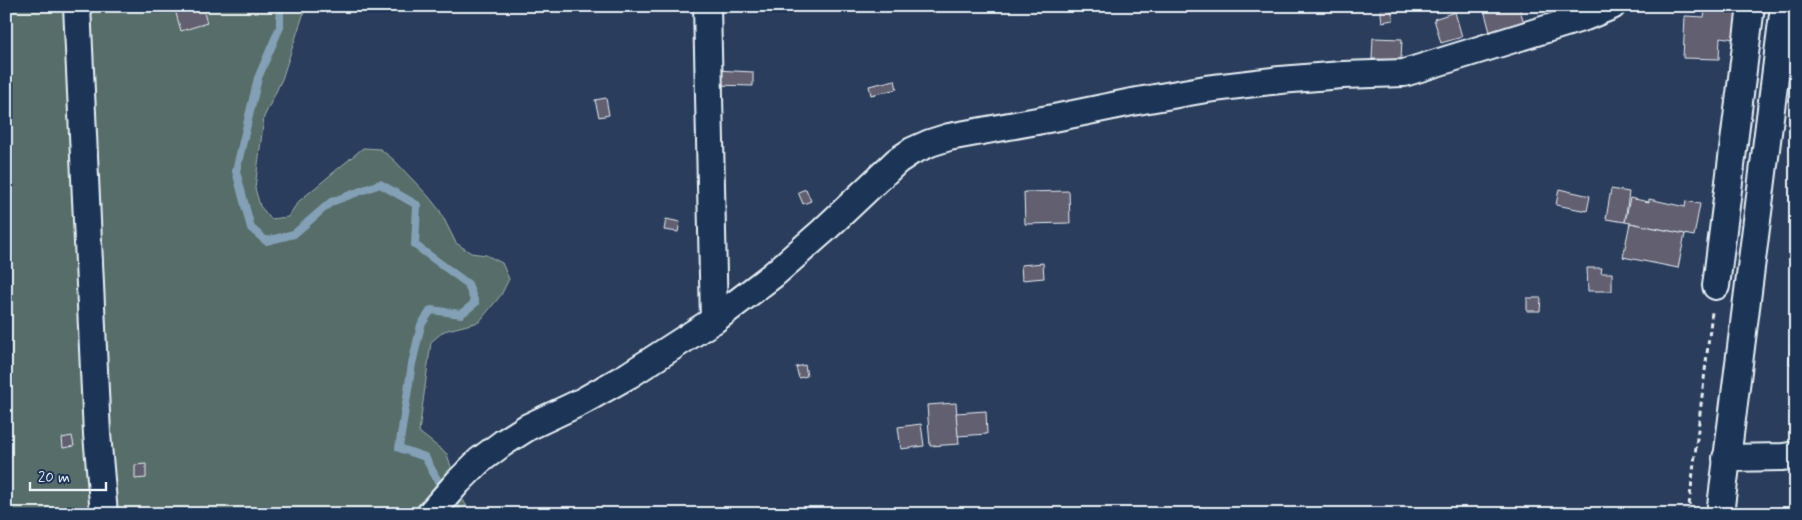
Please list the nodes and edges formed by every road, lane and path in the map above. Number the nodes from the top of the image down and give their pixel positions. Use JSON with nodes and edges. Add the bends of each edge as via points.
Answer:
{"nodes":[{"id":1,"x":77,"y":6,"type":"edge"},
{"id":2,"x":707,"y":6,"type":"edge"},
{"id":3,"x":1612,"y":6,"type":"edge"},
{"id":4,"x":1751,"y":6,"type":"edge"},
{"id":5,"x":1784,"y":6,"type":"edge"},
{"id":6,"x":1716,"y":286,"type":"joint"},
{"id":7,"x":714,"y":320,"type":"junction"},
{"id":8,"x":1796,"y":455,"type":"edge"},
{"id":9,"x":1726,"y":458,"type":"junction"},
{"id":10,"x":104,"y":514,"type":"edge"},
{"id":11,"x":430,"y":514,"type":"edge"},
{"id":12,"x":1688,"y":514,"type":"edge"},
{"id":13,"x":1720,"y":514,"type":"edge"}],
"edges":[{"from":1,"to":10,"type":"street","via":[[97,434]]},
{"from":2,"to":7,"type":"street"},
{"from":3,"to":7,"type":"street","via":[[1404,73],[1280,80],[1206,89],[930,143],[896,161],[823,232]]},
{"from":4,"to":6,"type":"street"},
{"from":5,"to":9,"type":"street"},
{"from":6,"to":12,"type":"path"},
{"from":7,"to":11,"type":"street","via":[[629,375],[528,427],[503,444],[458,482]]},
{"from":8,"to":9,"type":"street"},
{"from":9,"to":13,"type":"street"}]}
